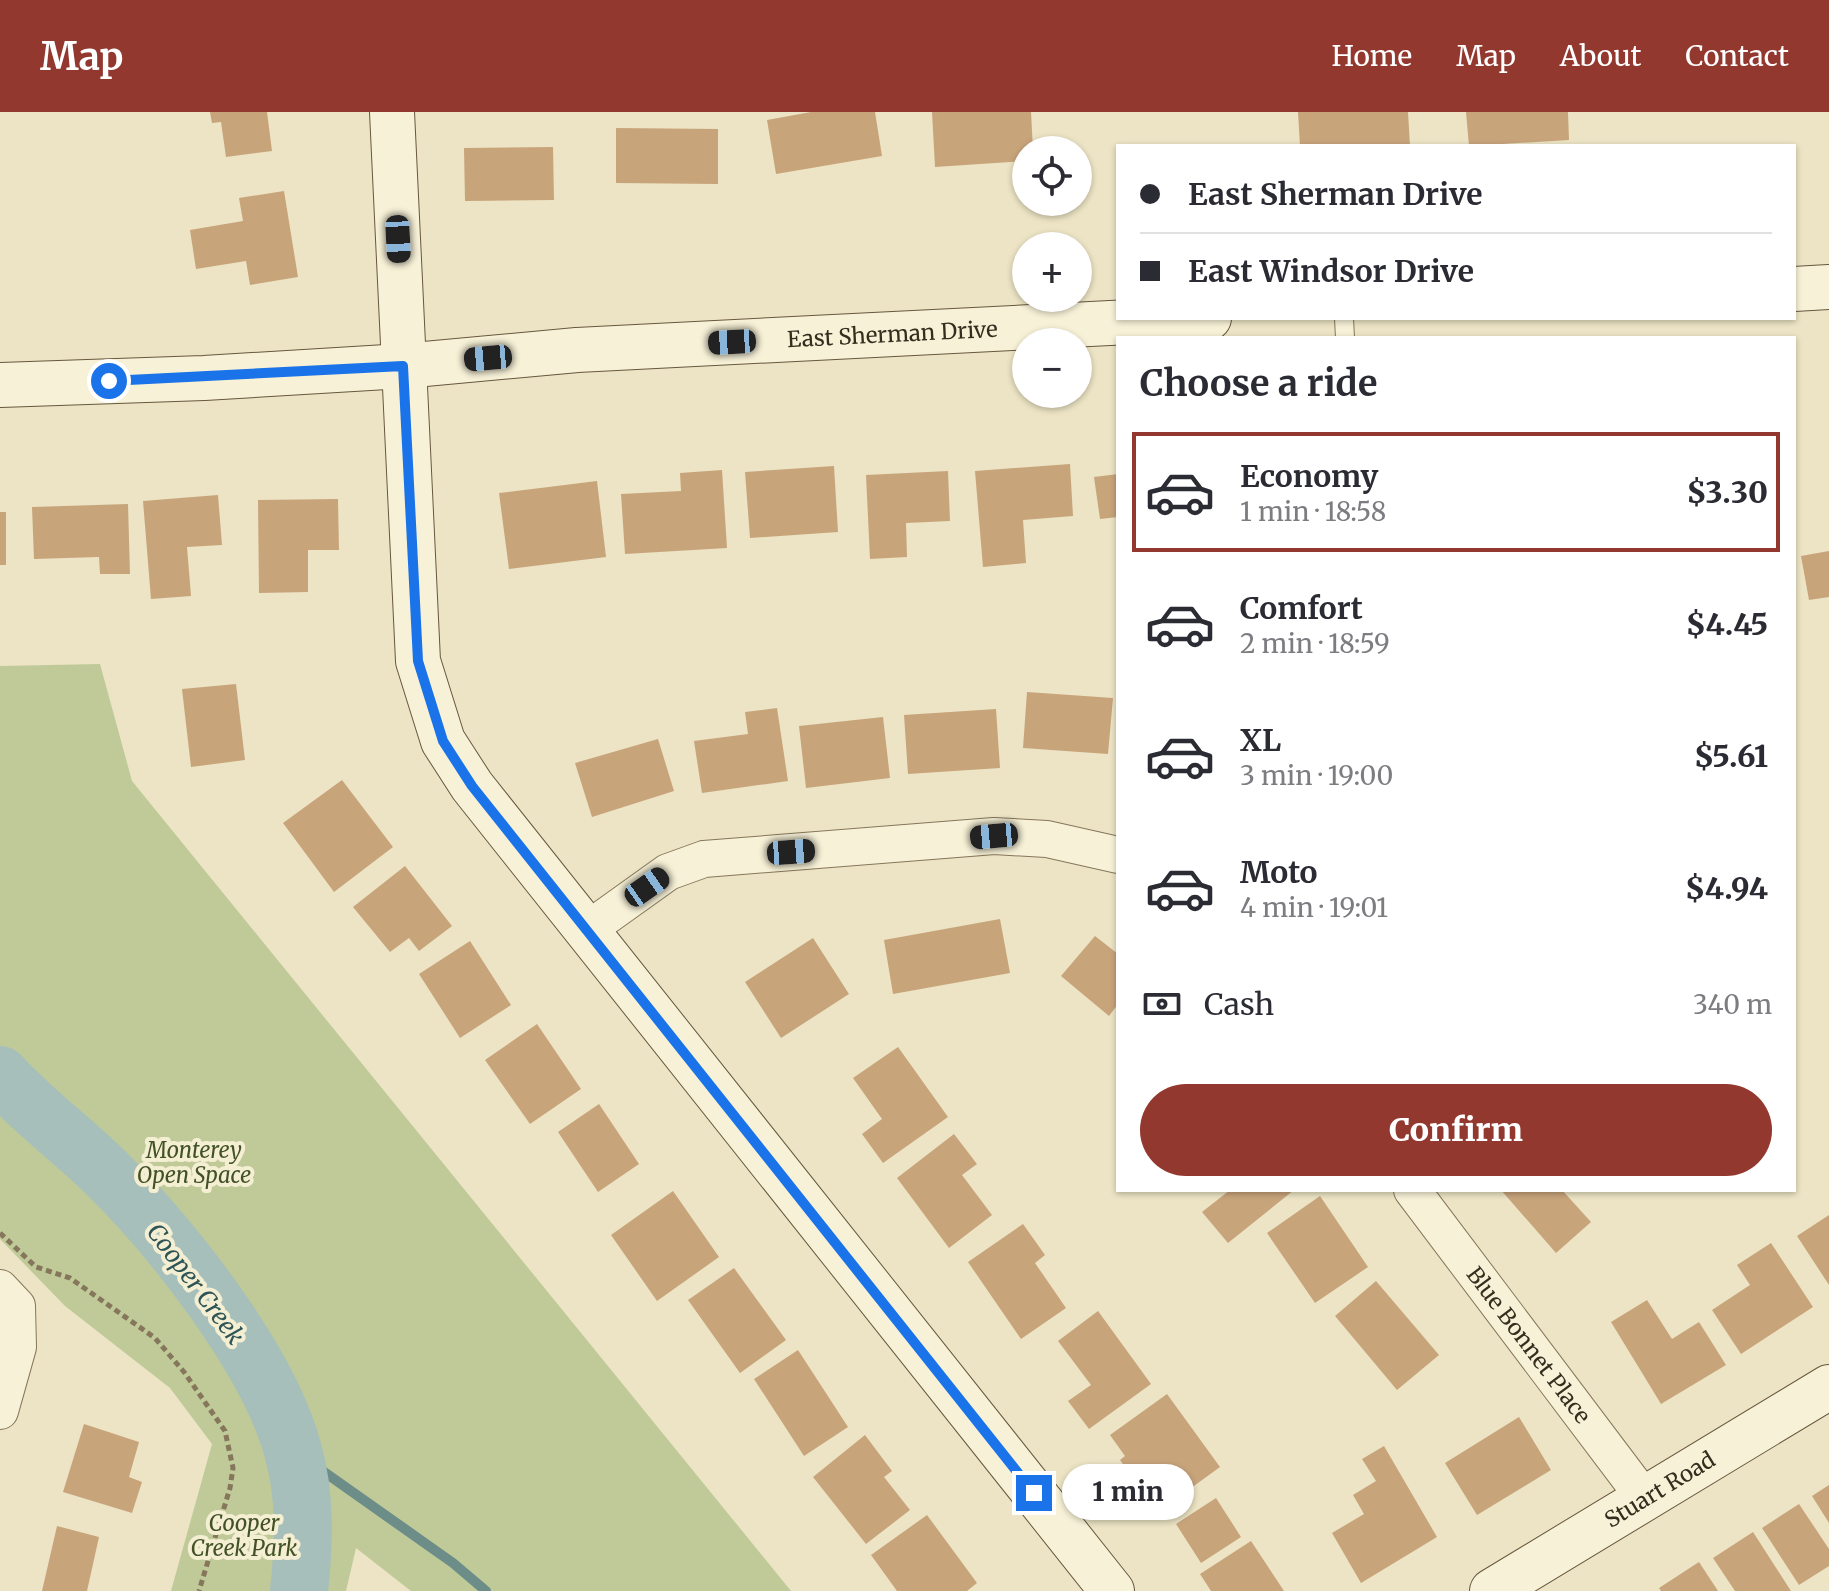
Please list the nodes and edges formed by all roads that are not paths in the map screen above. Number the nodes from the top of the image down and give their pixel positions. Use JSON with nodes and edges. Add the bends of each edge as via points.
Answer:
{"nodes":[{"id":1,"x":392,"y":112,"type":"edge"},
{"id":2,"x":1829,"y":287,"type":"edge"},
{"id":3,"x":1796,"y":289,"type":"edge"},
{"id":4,"x":1170,"y":320,"type":"edge"},
{"id":5,"x":403,"y":366,"type":"junction"},
{"id":6,"x":0,"y":385,"type":"edge"},
{"id":7,"x":1116,"y":855,"type":"edge"},
{"id":8,"x":587,"y":930,"type":"junction"},
{"id":9,"x":1414,"y":1192,"type":"edge"},
{"id":10,"x":0,"y":1288,"type":"edge"},
{"id":11,"x":1829,"y":1387,"type":"edge"},
{"id":12,"x":0,"y":1411,"type":"edge"},
{"id":13,"x":1645,"y":1499,"type":"junction"},
{"id":14,"x":1112,"y":1591,"type":"edge"},
{"id":15,"x":1492,"y":1591,"type":"edge"}],
"edges":[{"from":1,"to":5,"type":"street"},
{"from":2,"to":3,"type":"street"},
{"from":4,"to":5,"type":"street","name":"East Sherman Drive","via":[[577,350]]},
{"from":5,"to":6,"type":"street","name":"East Sherman Drive"},
{"from":5,"to":8,"type":"street","via":[[418,661],[443,741],[472,786]]},
{"from":7,"to":8,"type":"street","via":[[1047,839],[994,836],[704,859],[668,872]]},
{"from":8,"to":14,"type":"street"},
{"from":9,"to":13,"type":"street","name":"Blue Bonnet Place"},
{"from":10,"to":12,"type":"street","via":[[17,1306],[18,1347]]},
{"from":11,"to":13,"type":"street","name":"Stuart Road"},
{"from":13,"to":15,"type":"street","name":"Stuart Road"}]}
